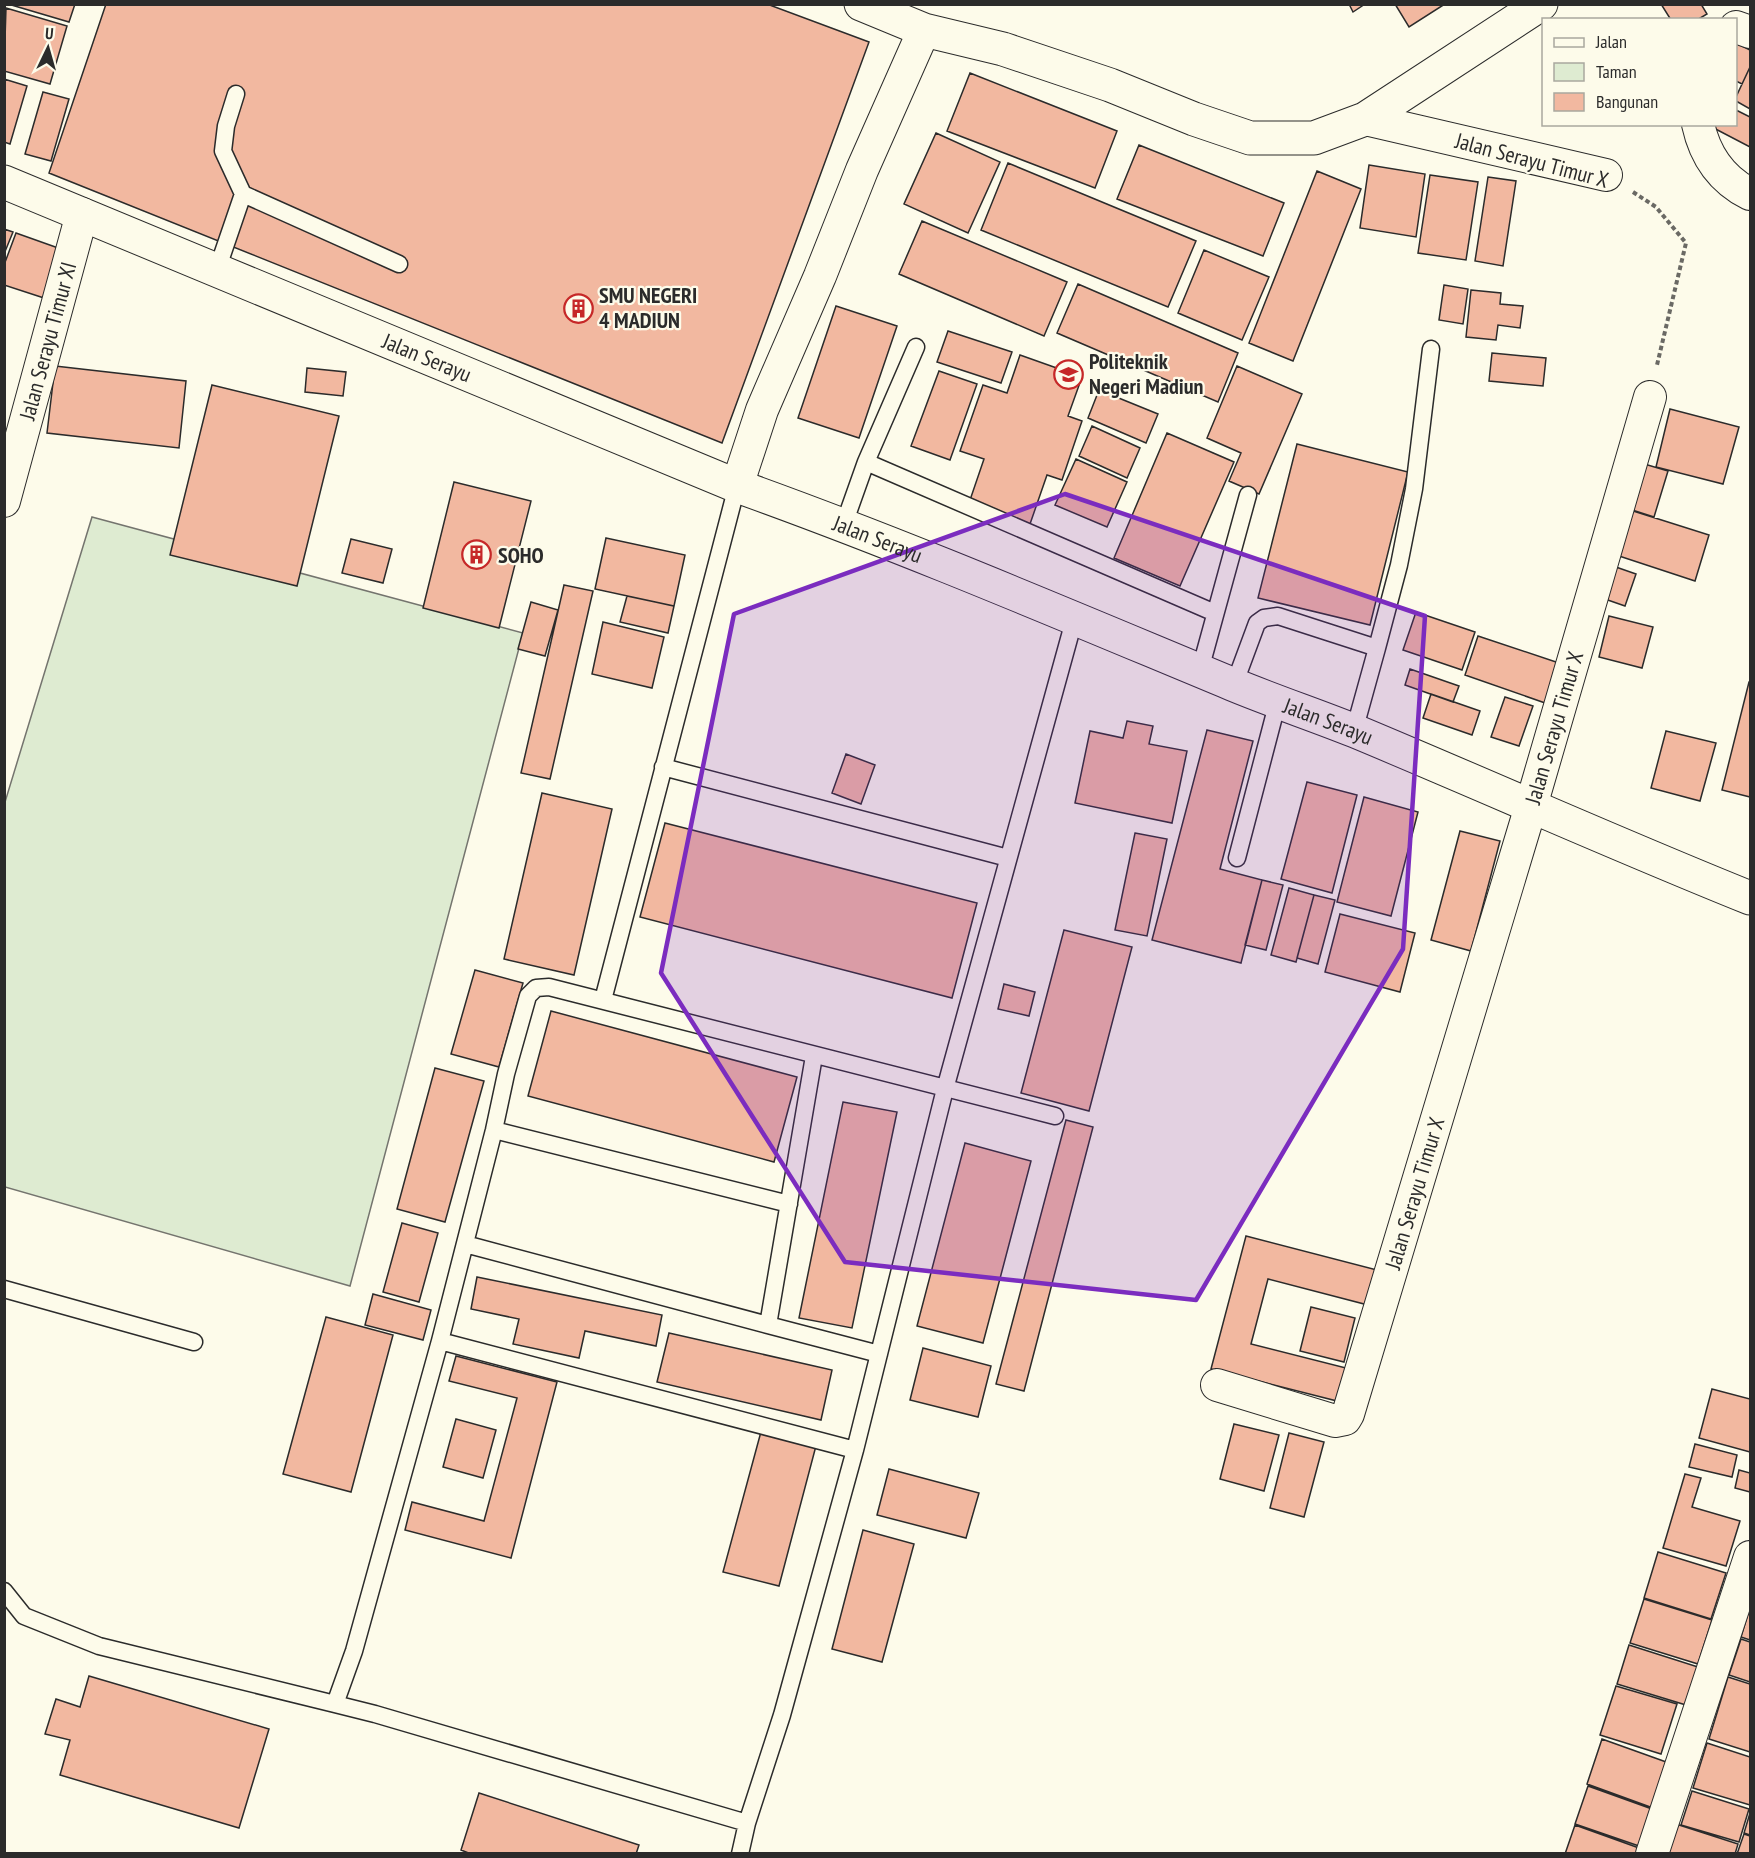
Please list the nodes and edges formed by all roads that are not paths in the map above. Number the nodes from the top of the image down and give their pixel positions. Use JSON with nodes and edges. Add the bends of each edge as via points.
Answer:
{"nodes":[{"id":1,"x":861,"y":4,"type":"edge"},
{"id":2,"x":1540,"y":4,"type":"edge"},
{"id":3,"x":924,"y":30,"type":"junction"},
{"id":4,"x":236,"y":94,"type":"dead end"},
{"id":5,"x":1365,"y":119,"type":"junction"},
{"id":6,"x":1698,"y":126,"type":"edge"},
{"id":7,"x":1606,"y":175,"type":"road end"},
{"id":8,"x":4,"y":182,"type":"edge"},
{"id":9,"x":243,"y":194,"type":"junction"},
{"id":10,"x":1750,"y":194,"type":"edge"},
{"id":11,"x":82,"y":214,"type":"junction"},
{"id":12,"x":399,"y":264,"type":"dead end"},
{"id":13,"x":217,"y":270,"type":"junction"},
{"id":14,"x":916,"y":347,"type":"dead end"},
{"id":15,"x":1431,"y":349,"type":"dead end"},
{"id":16,"x":1650,"y":397,"type":"road end"},
{"id":17,"x":866,"y":462,"type":"junction"},
{"id":18,"x":737,"y":486,"type":"junction"},
{"id":19,"x":1248,"y":495,"type":"dead end"},
{"id":20,"x":4,"y":501,"type":"edge"},
{"id":21,"x":844,"y":524,"type":"junction"},
{"id":22,"x":1215,"y":613,"type":"junction"},
{"id":23,"x":1075,"y":617,"type":"junction"},
{"id":24,"x":1377,"y":648,"type":"junction"},
{"id":25,"x":1200,"y":670,"type":"junction"},
{"id":26,"x":1234,"y":685,"type":"junction"},
{"id":27,"x":1278,"y":701,"type":"junction"},
{"id":28,"x":1354,"y":731,"type":"junction"},
{"id":29,"x":663,"y":767,"type":"junction"},
{"id":30,"x":1531,"y":806,"type":"junction"},
{"id":31,"x":1008,"y":858,"type":"junction"},
{"id":32,"x":1237,"y":858,"type":"dead end"},
{"id":33,"x":1750,"y":898,"type":"edge"},
{"id":34,"x":603,"y":1000,"type":"junction"},
{"id":35,"x":814,"y":1056,"type":"junction"},
{"id":36,"x":945,"y":1089,"type":"junction"},
{"id":37,"x":1055,"y":1116,"type":"dead end"},
{"id":38,"x":494,"y":1130,"type":"junction"},
{"id":39,"x":789,"y":1204,"type":"junction"},
{"id":40,"x":465,"y":1244,"type":"junction"},
{"id":41,"x":4,"y":1289,"type":"edge"},
{"id":42,"x":768,"y":1324,"type":"junction"},
{"id":43,"x":440,"y":1341,"type":"junction"},
{"id":44,"x":194,"y":1342,"type":"dead end"},
{"id":45,"x":879,"y":1354,"type":"junction"},
{"id":46,"x":1217,"y":1385,"type":"dead end"},
{"id":47,"x":855,"y":1450,"type":"junction"},
{"id":48,"x":1750,"y":1557,"type":"edge"},
{"id":49,"x":4,"y":1591,"type":"edge"},
{"id":50,"x":335,"y":1704,"type":"junction"},
{"id":51,"x":747,"y":1823,"type":"junction"},
{"id":52,"x":740,"y":1854,"type":"edge"},
{"id":53,"x":1652,"y":1854,"type":"edge"}],
"edges":[{"from":1,"to":3,"type":"main road"},
{"from":2,"to":5,"type":"main road"},
{"from":3,"to":5,"type":"main road","via":[[1004,49],[1250,138],[1314,138]]},
{"from":3,"to":18,"type":"street","via":[[762,410]]},
{"from":4,"to":9,"type":"lane","via":[[226,126],[224,151]]},
{"from":5,"to":7,"type":"street","name":"Jalan Serayu Timur X"},
{"from":6,"to":10,"type":"street","via":[[1701,139],[1723,175]]},
{"from":8,"to":11,"type":"main road","name":"Jalan Serayu"},
{"from":9,"to":12,"type":"lane"},
{"from":9,"to":13,"type":"lane"},
{"from":11,"to":13,"type":"main road","name":"Jalan Serayu"},
{"from":11,"to":20,"type":"street","name":"Jalan Serayu Timur XI"},
{"from":13,"to":18,"type":"main road","name":"Jalan Serayu"},
{"from":14,"to":17,"type":"lane"},
{"from":15,"to":24,"type":"lane","via":[[1414,489]]},
{"from":16,"to":30,"type":"street","name":"Jalan Serayu Timur X"},
{"from":17,"to":21,"type":"lane"},
{"from":17,"to":22,"type":"lane"},
{"from":18,"to":21,"type":"main road","name":"Jalan Serayu"},
{"from":18,"to":29,"type":"lane"},
{"from":19,"to":22,"type":"lane"},
{"from":21,"to":23,"type":"main road","name":"Jalan Serayu"},
{"from":22,"to":25,"type":"lane"},
{"from":23,"to":25,"type":"main road","name":"Jalan Serayu"},
{"from":23,"to":31,"type":"lane"},
{"from":24,"to":26,"type":"lane","via":[[1271,616],[1257,623]]},
{"from":24,"to":28,"type":"lane"},
{"from":25,"to":26,"type":"main road","name":"Jalan Serayu"},
{"from":26,"to":27,"type":"main road","name":"Jalan Serayu"},
{"from":27,"to":28,"type":"main road","name":"Jalan Serayu"},
{"from":27,"to":32,"type":"lane"},
{"from":28,"to":30,"type":"main road","name":"Jalan Serayu"},
{"from":29,"to":31,"type":"lane"},
{"from":29,"to":34,"type":"lane"},
{"from":30,"to":33,"type":"main road","name":"Jalan Serayu"},
{"from":30,"to":46,"type":"street","name":"Jalan Serayu Timur X","via":[[1348,1414],[1335,1421]]},
{"from":31,"to":36,"type":"lane"},
{"from":34,"to":35,"type":"lane"},
{"from":34,"to":38,"type":"lane","via":[[549,987],[536,988],[528,996]]},
{"from":35,"to":36,"type":"lane"},
{"from":35,"to":39,"type":"lane"},
{"from":36,"to":37,"type":"lane"},
{"from":36,"to":45,"type":"lane"},
{"from":38,"to":39,"type":"lane"},
{"from":38,"to":40,"type":"lane"},
{"from":39,"to":42,"type":"lane"},
{"from":40,"to":42,"type":"lane"},
{"from":40,"to":43,"type":"lane"},
{"from":41,"to":44,"type":"lane"},
{"from":42,"to":45,"type":"lane"},
{"from":43,"to":47,"type":"lane"},
{"from":43,"to":50,"type":"lane","via":[[354,1651]]},
{"from":45,"to":47,"type":"lane"},
{"from":47,"to":51,"type":"lane","via":[[782,1714]]},
{"from":48,"to":53,"type":"street"},
{"from":49,"to":50,"type":"lane","via":[[24,1616],[99,1646]]},
{"from":50,"to":51,"type":"lane"},
{"from":51,"to":52,"type":"lane"}]}
